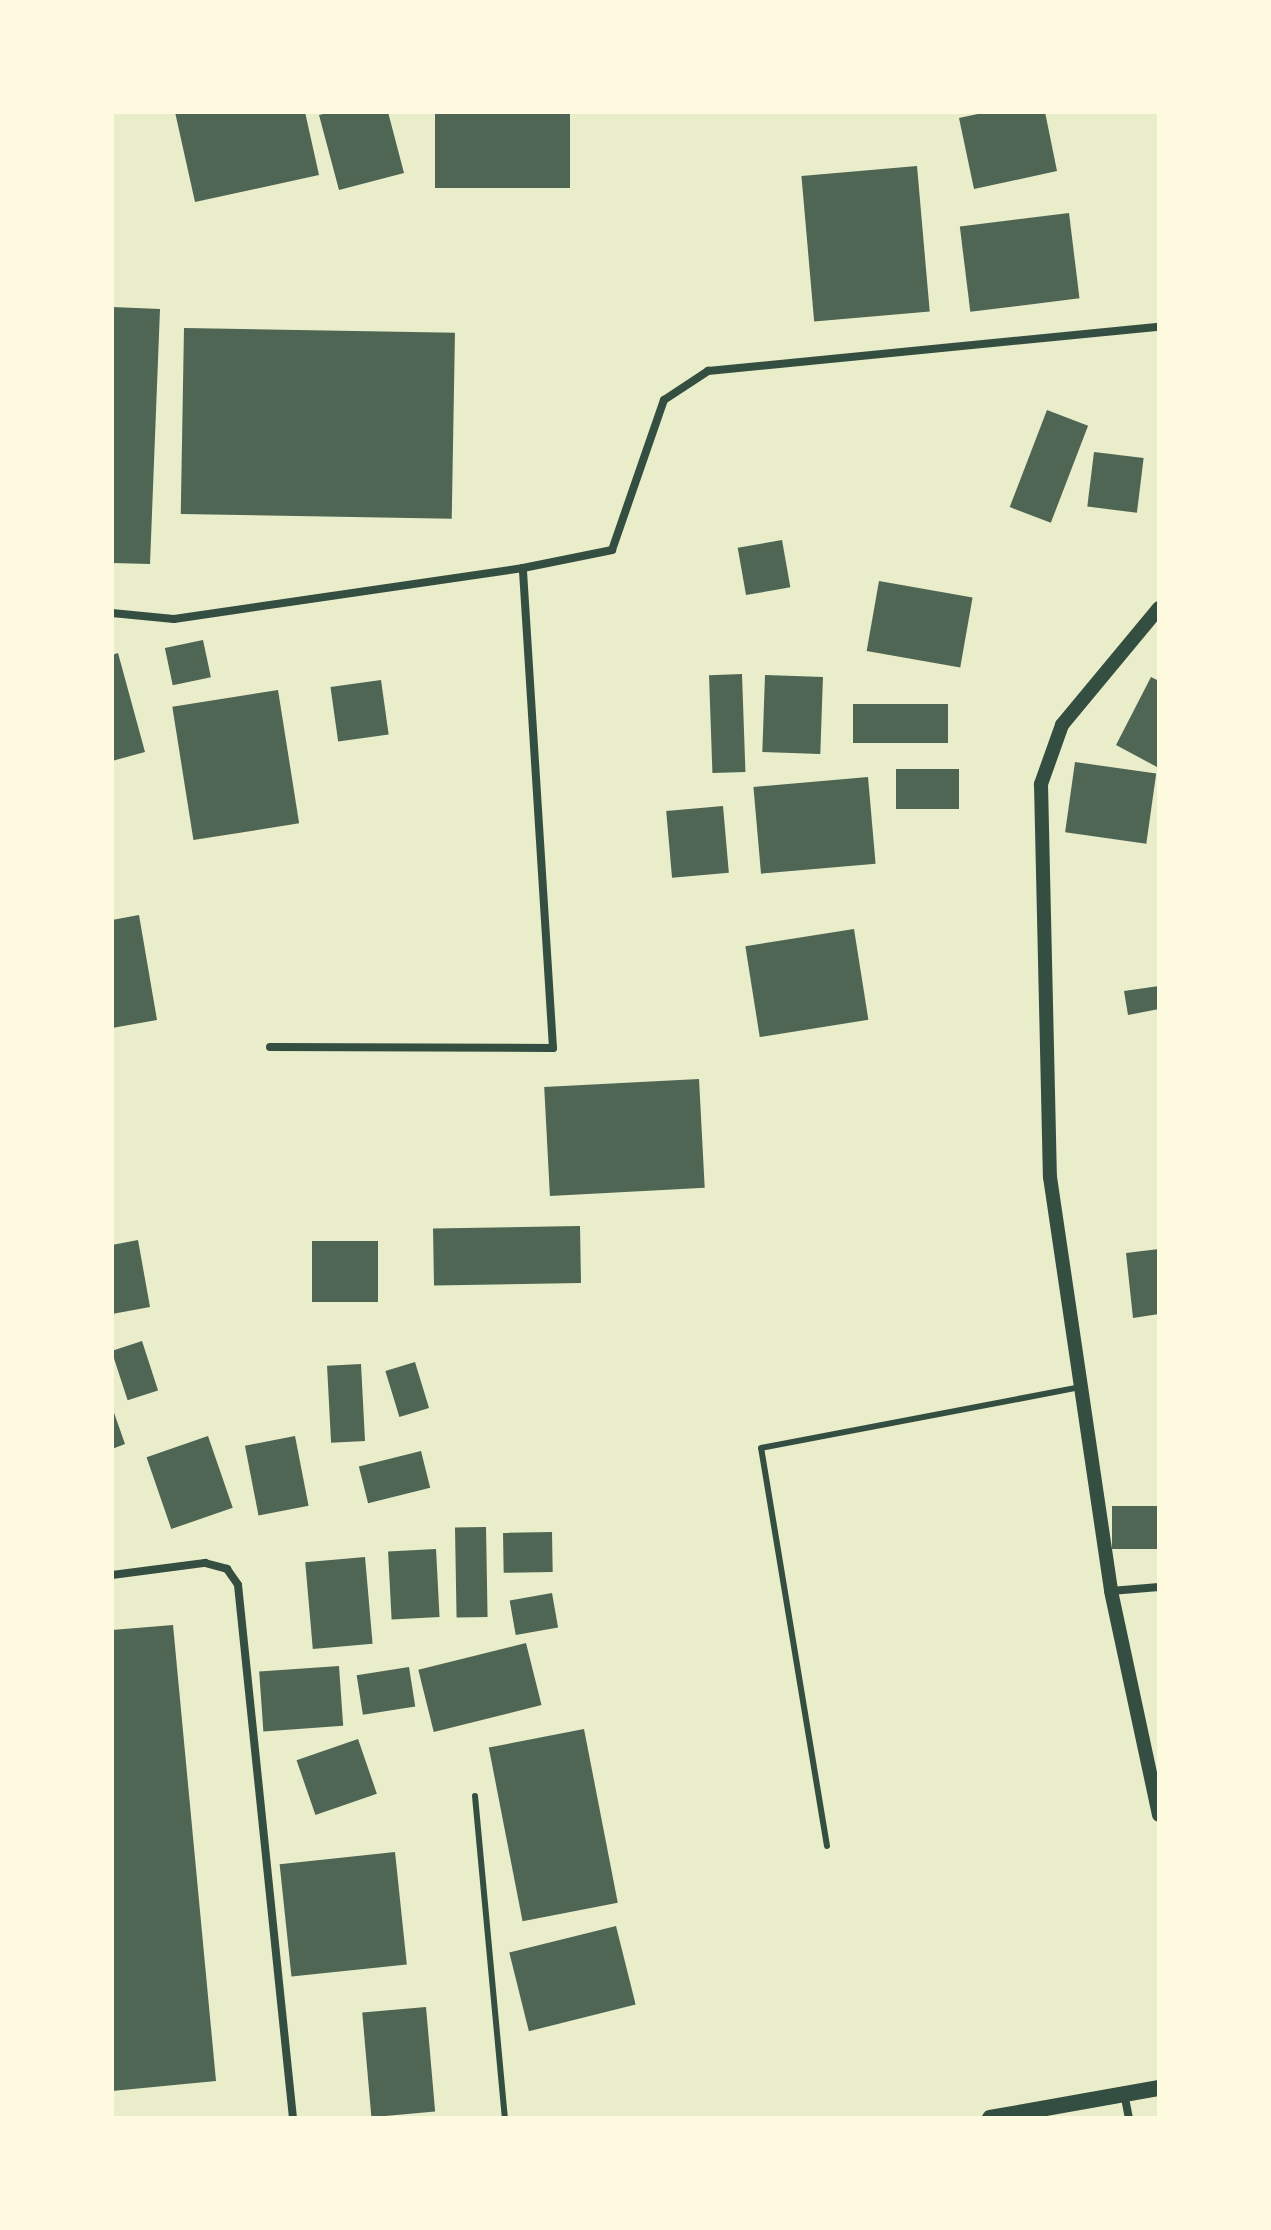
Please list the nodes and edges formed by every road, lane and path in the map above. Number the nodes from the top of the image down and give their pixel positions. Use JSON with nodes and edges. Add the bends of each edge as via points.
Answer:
{"nodes":[{"id":1,"x":1159,"y":327,"type":"edge"},
{"id":2,"x":523,"y":568,"type":"junction"},
{"id":3,"x":1159,"y":608,"type":"edge"},
{"id":4,"x":112,"y":613,"type":"edge"},
{"id":5,"x":270,"y":1047,"type":"dead end"},
{"id":6,"x":1081,"y":1387,"type":"junction"},
{"id":7,"x":112,"y":1575,"type":"edge"},
{"id":8,"x":1159,"y":1587,"type":"edge"},
{"id":9,"x":1111,"y":1591,"type":"junction"},
{"id":10,"x":475,"y":1796,"type":"dead end"},
{"id":11,"x":1159,"y":1815,"type":"edge"},
{"id":12,"x":827,"y":1846,"type":"dead end"},
{"id":13,"x":1159,"y":2088,"type":"edge"},
{"id":14,"x":1125,"y":2098,"type":"junction"},
{"id":15,"x":293,"y":2118,"type":"edge"},
{"id":16,"x":505,"y":2118,"type":"edge"},
{"id":17,"x":990,"y":2118,"type":"edge"},
{"id":18,"x":1129,"y":2118,"type":"edge"}],
"edges":[{"from":1,"to":2,"type":"street","via":[[708,371],[664,400],[612,550]]},
{"from":2,"to":4,"type":"street","via":[[174,619]]},
{"from":2,"to":5,"type":"street","via":[[553,1048]]},
{"from":3,"to":6,"type":"street","via":[[1062,725],[1041,784],[1050,1177]]},
{"from":6,"to":9,"type":"street"},
{"from":6,"to":12,"type":"lane","via":[[761,1448]]},
{"from":7,"to":15,"type":"street","via":[[205,1563],[227,1569],[238,1585]]},
{"from":8,"to":9,"type":"street"},
{"from":9,"to":11,"type":"street"},
{"from":10,"to":16,"type":"lane"},
{"from":13,"to":14,"type":"main road"},
{"from":14,"to":17,"type":"main road"},
{"from":14,"to":18,"type":"street"}]}
